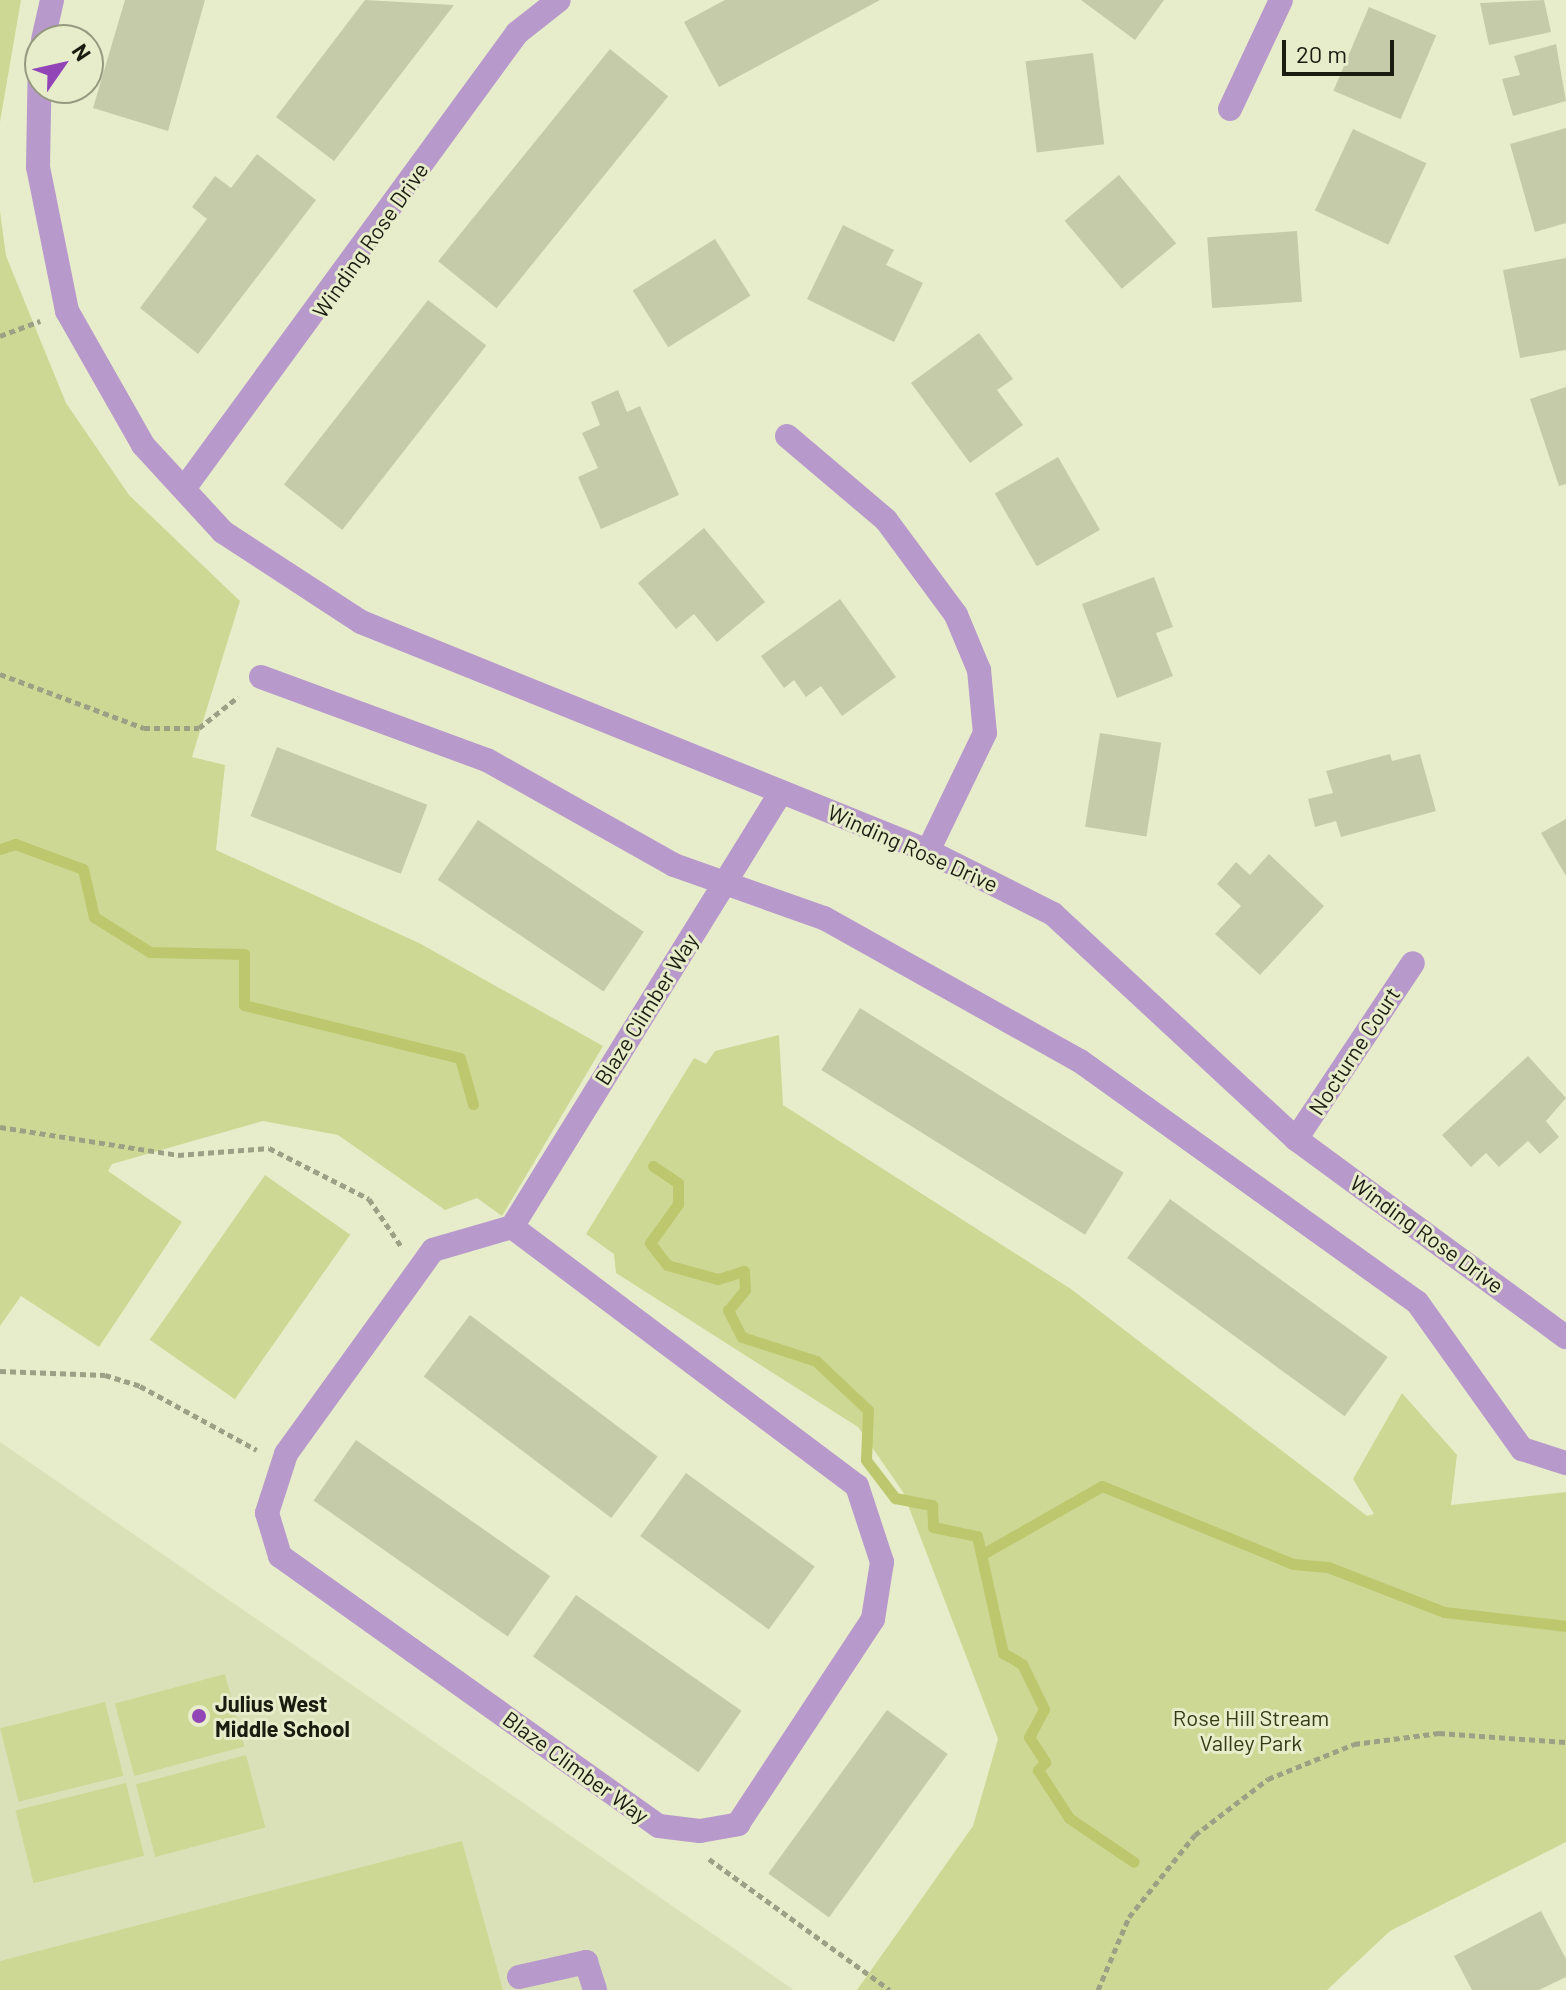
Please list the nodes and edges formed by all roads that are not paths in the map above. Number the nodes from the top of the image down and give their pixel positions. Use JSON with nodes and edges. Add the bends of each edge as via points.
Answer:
{"nodes":[{"id":1,"x":52,"y":0,"type":"edge"},
{"id":2,"x":559,"y":0,"type":"edge"},
{"id":3,"x":1281,"y":0,"type":"edge"},
{"id":4,"x":47,"y":24,"type":"edge"},
{"id":5,"x":39,"y":104,"type":"edge"},
{"id":6,"x":1230,"y":109,"type":"dead end"},
{"id":7,"x":787,"y":436,"type":"dead end"},
{"id":8,"x":186,"y":486,"type":"junction"},
{"id":9,"x":261,"y":677,"type":"dead end"},
{"id":10,"x":781,"y":792,"type":"junction"},
{"id":11,"x":928,"y":851,"type":"junction"},
{"id":12,"x":726,"y":881,"type":"junction"},
{"id":13,"x":1413,"y":963,"type":"dead end"},
{"id":14,"x":1296,"y":1139,"type":"junction"},
{"id":15,"x":512,"y":1227,"type":"junction"},
{"id":16,"x":1566,"y":1337,"type":"edge"},
{"id":17,"x":1566,"y":1463,"type":"edge"},
{"id":18,"x":519,"y":1977,"type":"dead end"},
{"id":19,"x":595,"y":1990,"type":"edge"}],
"edges":[{"from":1,"to":4,"type":"street"},
{"from":2,"to":8,"type":"street","name":"Winding Rose Drive","via":[[517,33]]},
{"from":3,"to":6,"type":"street"},
{"from":5,"to":8,"type":"street","name":"Winding Rose Drive","via":[[38,167],[67,311],[143,445]]},
{"from":7,"to":11,"type":"street","via":[[886,520],[956,615],[979,670],[985,733]]},
{"from":8,"to":10,"type":"street","name":"Winding Rose Drive","via":[[262,564],[361,622]]},
{"from":9,"to":12,"type":"street","via":[[487,760],[674,865]]},
{"from":10,"to":11,"type":"street","name":"Winding Rose Drive"},
{"from":10,"to":12,"type":"street","name":"Blaze Climber Way"},
{"from":11,"to":14,"type":"street","name":"Winding Rose Drive","via":[[1053,914]]},
{"from":12,"to":15,"type":"street","name":"Blaze Climber Way"},
{"from":12,"to":17,"type":"street","via":[[824,918],[1080,1061],[1417,1302],[1522,1449]]},
{"from":13,"to":14,"type":"street","name":"Nocturne Court"},
{"from":14,"to":16,"type":"street","name":"Winding Rose Drive"},
{"from":15,"to":15,"type":"street","name":"Blaze Climber Way","via":[[857,1486],[882,1562],[873,1619],[738,1824],[700,1831],[659,1826],[280,1556],[267,1513],[283,1464],[420,1267],[433,1250]]},
{"from":18,"to":19,"type":"street","via":[[586,1962]]}]}
